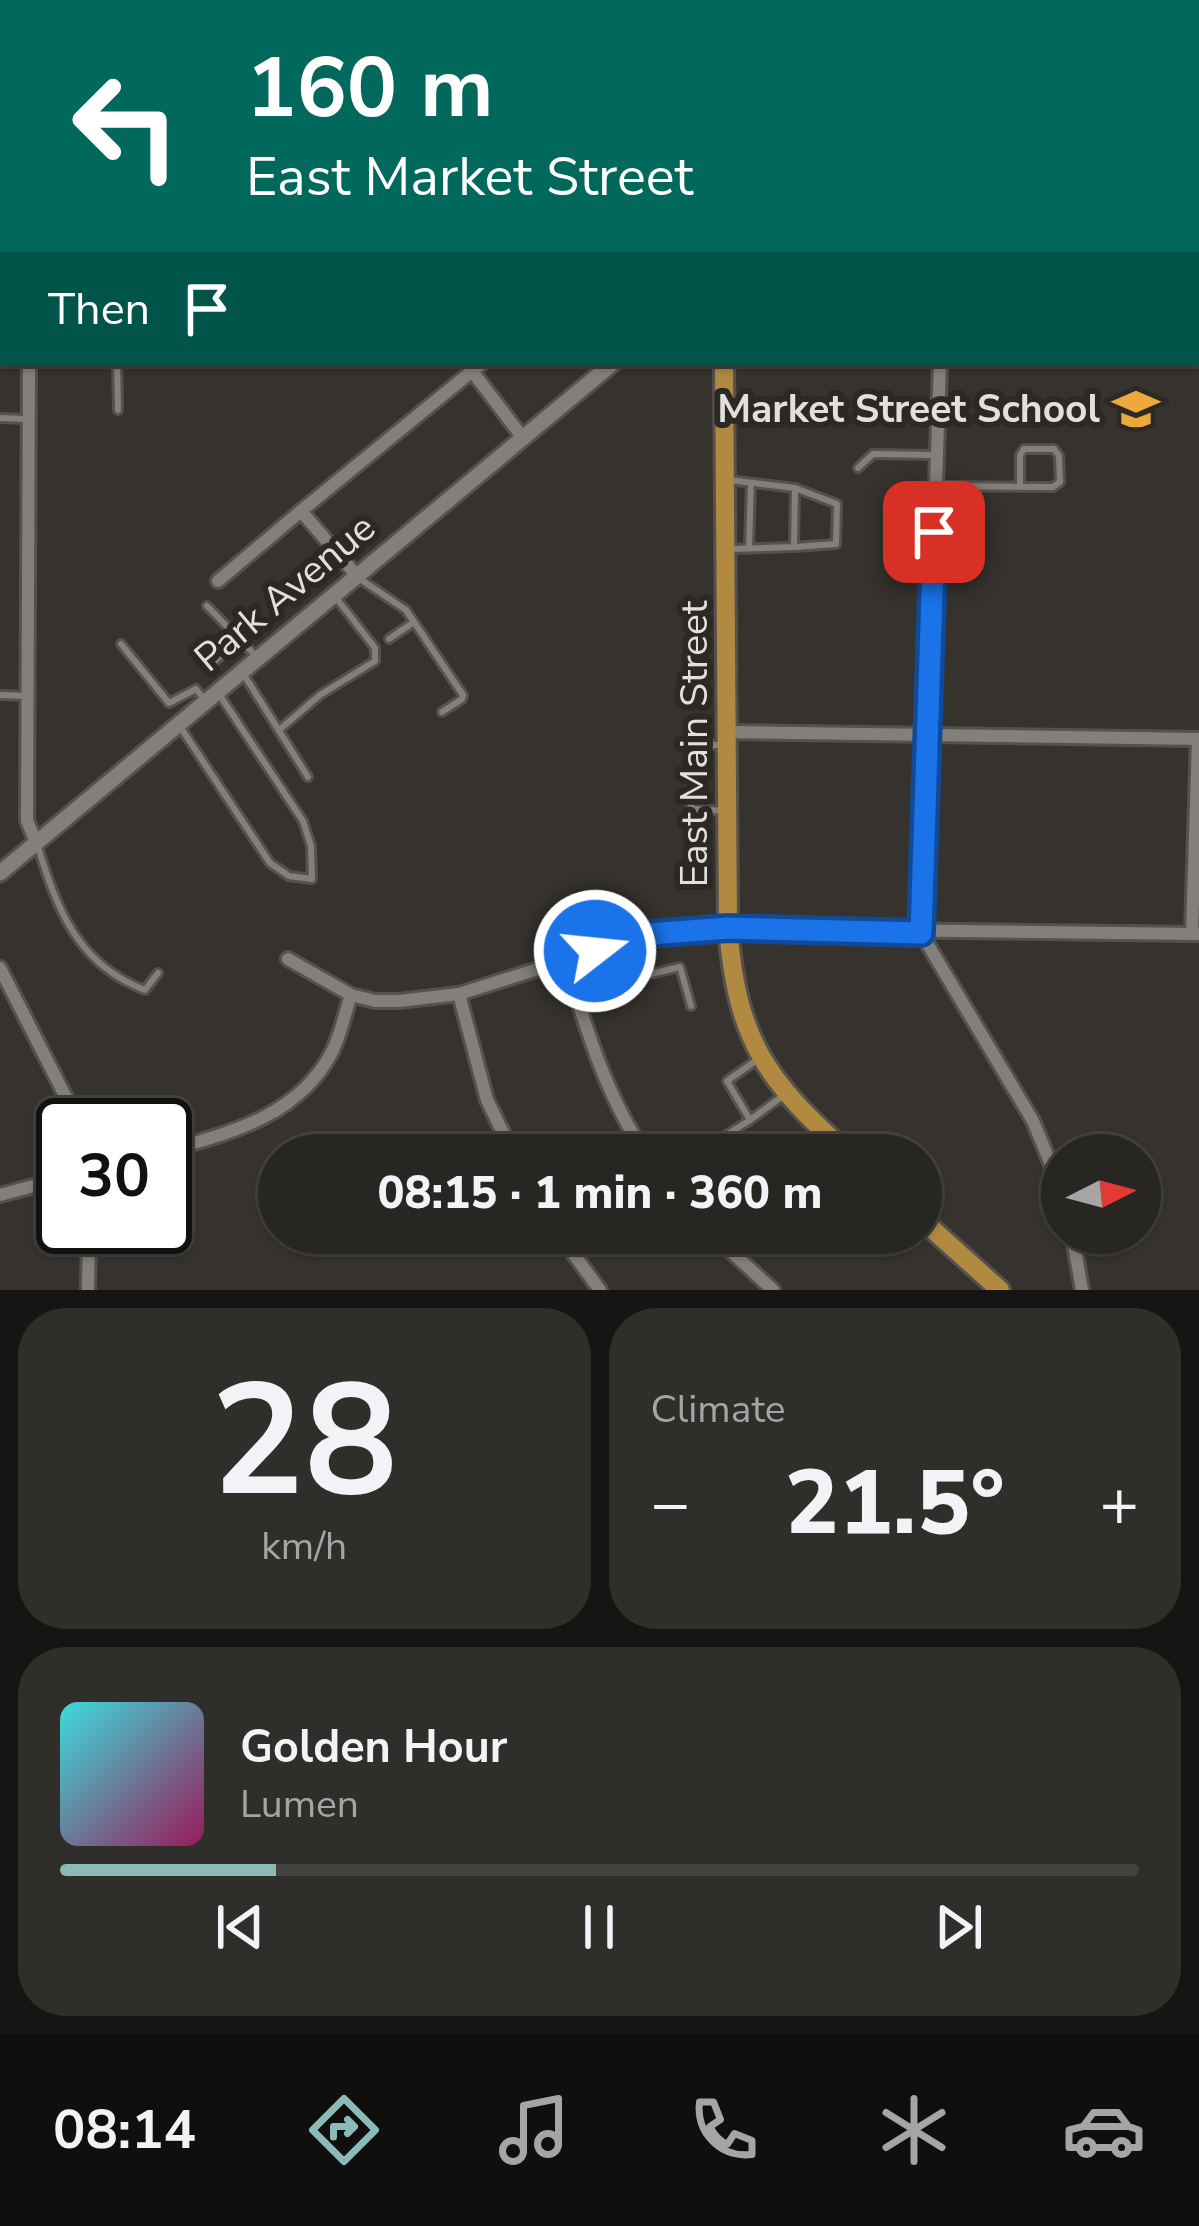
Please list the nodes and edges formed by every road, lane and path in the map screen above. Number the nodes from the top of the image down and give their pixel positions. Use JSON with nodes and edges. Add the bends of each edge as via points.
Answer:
{"nodes":[{"id":1,"x":29,"y":366,"type":"edge"},
{"id":2,"x":117,"y":366,"type":"edge"},
{"id":3,"x":609,"y":366,"type":"edge"},
{"id":4,"x":724,"y":366,"type":"edge"},
{"id":5,"x":940,"y":366,"type":"edge"},
{"id":6,"x":477,"y":367,"type":"edge"},
{"id":7,"x":118,"y":410,"type":"dead end"},
{"id":8,"x":0,"y":418,"type":"edge"},
{"id":9,"x":29,"y":419,"type":"junction"},
{"id":10,"x":524,"y":438,"type":"junction"},
{"id":11,"x":937,"y":455,"type":"junction"},
{"id":12,"x":858,"y":468,"type":"dead end"},
{"id":13,"x":725,"y":480,"type":"junction"},
{"id":14,"x":751,"y":483,"type":"junction"},
{"id":15,"x":936,"y":486,"type":"junction"},
{"id":16,"x":1020,"y":486,"type":"junction"},
{"id":17,"x":795,"y":488,"type":"junction"},
{"id":18,"x":301,"y":511,"type":"junction"},
{"id":19,"x":794,"y":547,"type":"junction"},
{"id":20,"x":749,"y":548,"type":"junction"},
{"id":21,"x":726,"y":549,"type":"junction"},
{"id":22,"x":358,"y":576,"type":"junction"},
{"id":23,"x":218,"y":581,"type":"dead end"},
{"id":24,"x":334,"y":595,"type":"junction"},
{"id":25,"x":207,"y":606,"type":"dead end"},
{"id":26,"x":414,"y":622,"type":"junction"},
{"id":27,"x":241,"y":638,"type":"junction"},
{"id":28,"x":389,"y":638,"type":"dead end"},
{"id":29,"x":121,"y":644,"type":"dead end"},
{"id":30,"x":258,"y":659,"type":"junction"},
{"id":31,"x":208,"y":667,"type":"dead end"},
{"id":32,"x":242,"y":672,"type":"junction"},
{"id":33,"x":0,"y":695,"type":"edge"},
{"id":34,"x":28,"y":696,"type":"junction"},
{"id":35,"x":213,"y":697,"type":"junction"},
{"id":36,"x":442,"y":712,"type":"dead end"},
{"id":37,"x":178,"y":725,"type":"junction"},
{"id":38,"x":279,"y":730,"type":"junction"},
{"id":39,"x":926,"y":734,"type":"junction"},
{"id":40,"x":728,"y":739,"type":"junction"},
{"id":41,"x":1199,"y":739,"type":"edge"},
{"id":42,"x":308,"y":777,"type":"dead end"},
{"id":43,"x":728,"y":811,"type":"junction"},
{"id":44,"x":37,"y":844,"type":"junction"},
{"id":45,"x":0,"y":873,"type":"edge"},
{"id":46,"x":728,"y":928,"type":"junction"},
{"id":47,"x":921,"y":933,"type":"junction"},
{"id":48,"x":1196,"y":934,"type":"edge"},
{"id":49,"x":595,"y":951,"type":"junction"},
{"id":50,"x":288,"y":959,"type":"dead end"},
{"id":51,"x":566,"y":960,"type":"junction"},
{"id":52,"x":0,"y":968,"type":"edge"},
{"id":53,"x":158,"y":973,"type":"dead end"},
{"id":54,"x":459,"y":994,"type":"junction"},
{"id":55,"x":351,"y":995,"type":"junction"},
{"id":56,"x":691,"y":1006,"type":"dead end"},
{"id":57,"x":760,"y":1058,"type":"junction"},
{"id":58,"x":785,"y":1094,"type":"junction"},
{"id":59,"x":66,"y":1098,"type":"edge"},
{"id":60,"x":750,"y":1120,"type":"junction"},
{"id":61,"x":504,"y":1134,"type":"edge"},
{"id":62,"x":632,"y":1134,"type":"edge"},
{"id":63,"x":728,"y":1134,"type":"edge"},
{"id":64,"x":828,"y":1134,"type":"edge"},
{"id":65,"x":1041,"y":1140,"type":"edge"},
{"id":66,"x":192,"y":1143,"type":"edge"},
{"id":67,"x":36,"y":1185,"type":"edge"},
{"id":68,"x":0,"y":1195,"type":"edge"},
{"id":69,"x":942,"y":1238,"type":"edge"},
{"id":70,"x":89,"y":1254,"type":"edge"},
{"id":71,"x":573,"y":1254,"type":"edge"},
{"id":72,"x":734,"y":1254,"type":"edge"},
{"id":73,"x":1076,"y":1254,"type":"edge"},
{"id":74,"x":88,"y":1290,"type":"edge"},
{"id":75,"x":600,"y":1290,"type":"edge"},
{"id":76,"x":773,"y":1290,"type":"edge"},
{"id":77,"x":1000,"y":1290,"type":"edge"},
{"id":78,"x":1082,"y":1290,"type":"edge"}],
"edges":[{"from":1,"to":9,"type":"street"},
{"from":2,"to":7,"type":"lane"},
{"from":3,"to":10,"type":"street","name":"Park Avenue"},
{"from":4,"to":13,"type":"main road","name":"East Main Street"},
{"from":5,"to":11,"type":"street"},
{"from":6,"to":10,"type":"street"},
{"from":6,"to":18,"type":"street"},
{"from":8,"to":9,"type":"lane"},
{"from":9,"to":34,"type":"street"},
{"from":10,"to":22,"type":"street","name":"Park Avenue"},
{"from":11,"to":12,"type":"lane","via":[[874,454]]},
{"from":11,"to":15,"type":"street"},
{"from":13,"to":14,"type":"lane"},
{"from":13,"to":21,"type":"main road","name":"East Main Street"},
{"from":14,"to":17,"type":"lane"},
{"from":14,"to":20,"type":"lane"},
{"from":15,"to":16,"type":"lane"},
{"from":15,"to":39,"type":"street"},
{"from":16,"to":16,"type":"lane","via":[[1060,482],[1054,449],[1024,449]]},
{"from":17,"to":19,"type":"lane"},
{"from":17,"to":19,"type":"lane","via":[[837,504],[836,544]]},
{"from":18,"to":22,"type":"street"},
{"from":18,"to":23,"type":"street"},
{"from":19,"to":20,"type":"lane"},
{"from":20,"to":21,"type":"lane"},
{"from":21,"to":40,"type":"main road","name":"East Main Street"},
{"from":22,"to":24,"type":"street","name":"Park Avenue"},
{"from":22,"to":26,"type":"lane"},
{"from":24,"to":30,"type":"street","name":"Park Avenue"},
{"from":24,"to":38,"type":"lane","via":[[374,648],[375,661]]},
{"from":25,"to":27,"type":"lane"},
{"from":26,"to":28,"type":"lane"},
{"from":26,"to":36,"type":"lane","via":[[463,694]]},
{"from":27,"to":30,"type":"lane"},
{"from":27,"to":31,"type":"lane"},
{"from":29,"to":35,"type":"lane","via":[[169,704],[196,689]]},
{"from":30,"to":32,"type":"street","name":"Park Avenue"},
{"from":32,"to":35,"type":"street","name":"Park Avenue"},
{"from":32,"to":38,"type":"lane"},
{"from":33,"to":34,"type":"lane"},
{"from":34,"to":44,"type":"street","via":[[27,821]]},
{"from":35,"to":37,"type":"street","name":"Park Avenue"},
{"from":35,"to":37,"type":"lane","via":[[303,821],[312,879],[271,863]]},
{"from":37,"to":44,"type":"street","name":"Park Avenue"},
{"from":38,"to":42,"type":"lane"},
{"from":39,"to":40,"type":"street"},
{"from":39,"to":41,"type":"street"},
{"from":39,"to":47,"type":"street"},
{"from":40,"to":43,"type":"main road","name":"East Main Street"},
{"from":40,"to":43,"type":"lane","via":[[691,745],[691,809]]},
{"from":41,"to":48,"type":"street"},
{"from":43,"to":46,"type":"main road","name":"East Main Street"},
{"from":44,"to":45,"type":"street","name":"Park Avenue"},
{"from":44,"to":53,"type":"lane","via":[[58,910],[83,946],[145,990]]},
{"from":46,"to":47,"type":"street"},
{"from":46,"to":49,"type":"street","via":[[649,934]]},
{"from":46,"to":57,"type":"main road","name":"East Main Street","via":[[734,988]]},
{"from":47,"to":48,"type":"street"},
{"from":47,"to":65,"type":"street"},
{"from":49,"to":51,"type":"street"},
{"from":49,"to":56,"type":"lane","via":[[604,985],[680,967]]},
{"from":50,"to":55,"type":"street"},
{"from":51,"to":54,"type":"street"},
{"from":51,"to":62,"type":"street","via":[[590,1043]]},
{"from":52,"to":59,"type":"street"},
{"from":54,"to":55,"type":"street","via":[[399,1001]]},
{"from":54,"to":61,"type":"street"},
{"from":55,"to":66,"type":"street","via":[[332,1051],[311,1082],[249,1127]]},
{"from":57,"to":58,"type":"main road","name":"East Main Street"},
{"from":57,"to":60,"type":"lane","via":[[727,1081]]},
{"from":58,"to":60,"type":"lane"},
{"from":58,"to":64,"type":"main road","name":"East Main Street"},
{"from":60,"to":63,"type":"lane"},
{"from":67,"to":68,"type":"street"},
{"from":69,"to":77,"type":"main road"},
{"from":70,"to":74,"type":"street"},
{"from":71,"to":75,"type":"street"},
{"from":72,"to":76,"type":"street"},
{"from":73,"to":78,"type":"street"}]}
